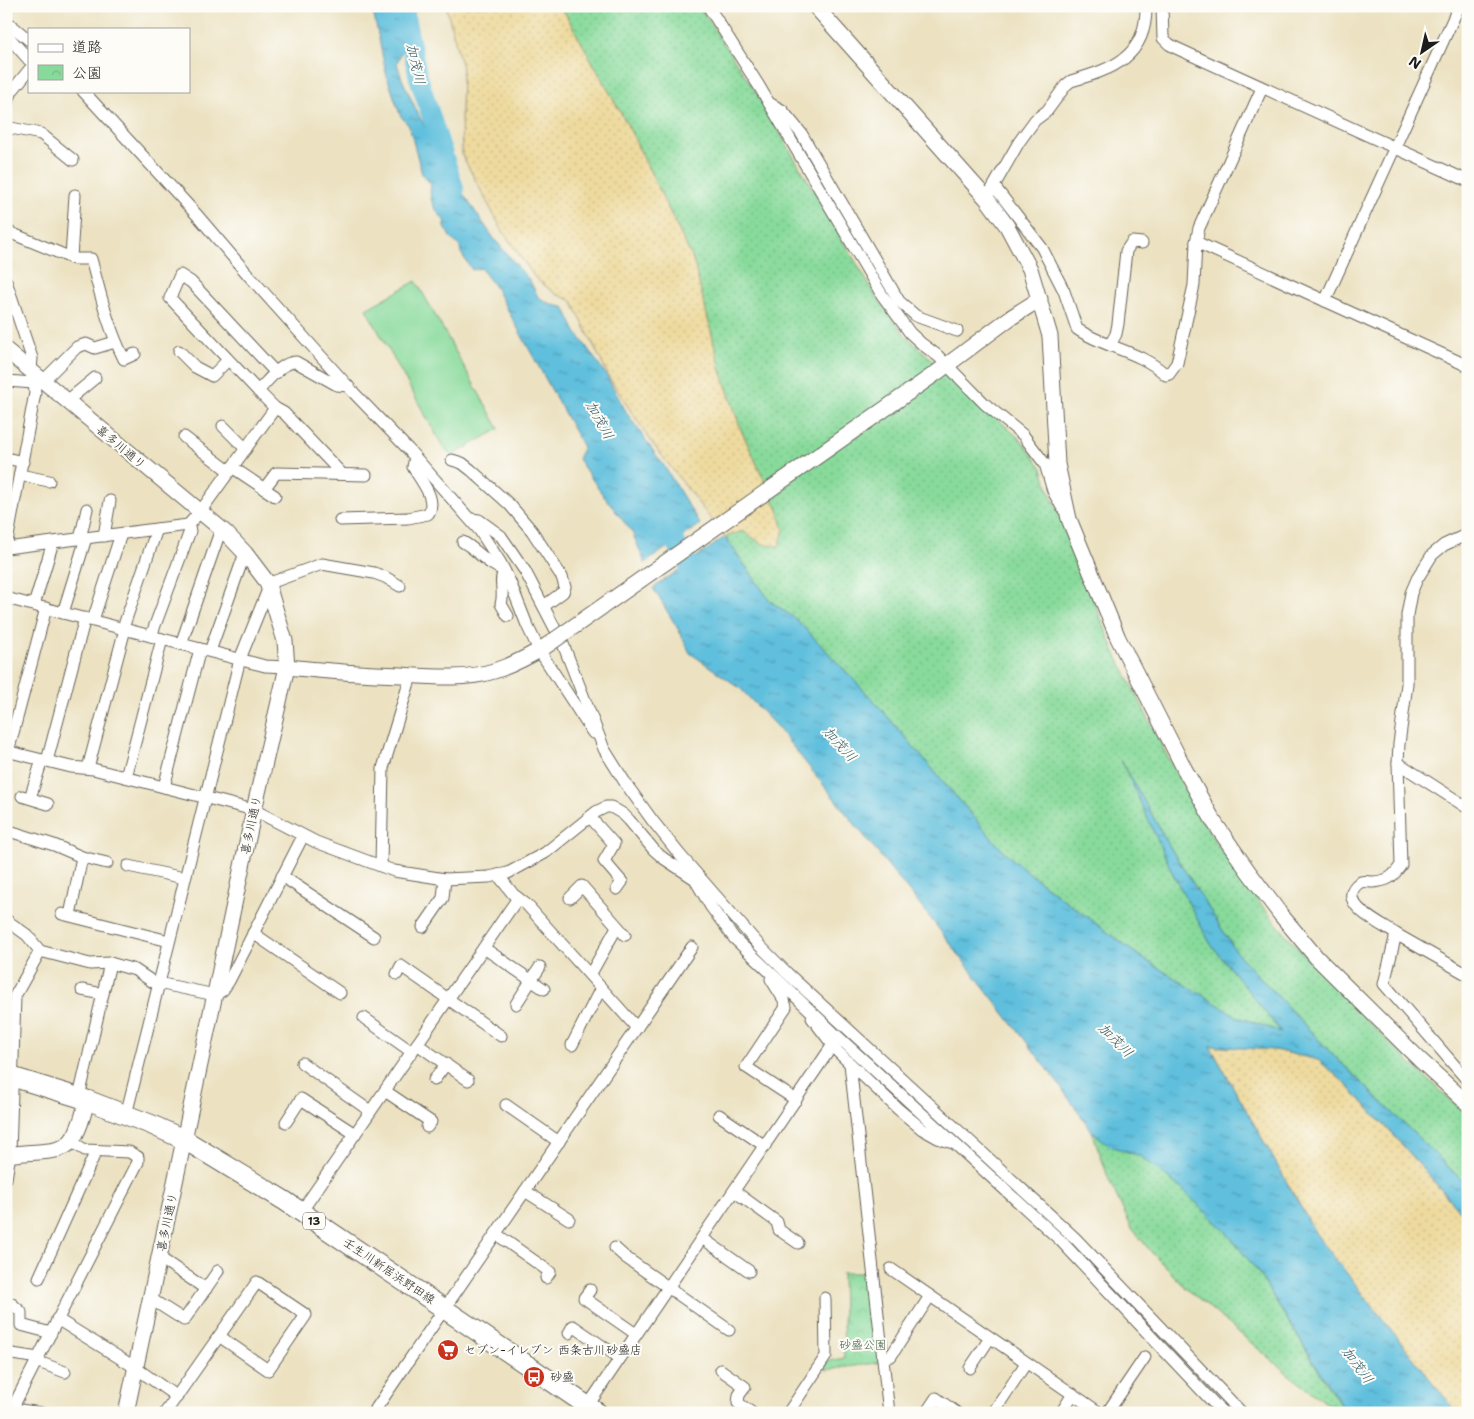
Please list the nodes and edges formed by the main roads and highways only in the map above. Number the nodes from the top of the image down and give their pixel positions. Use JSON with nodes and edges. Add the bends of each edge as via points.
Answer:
{"nodes":[{"id":1,"x":9,"y":1076,"type":"edge"},
{"id":2,"x":590,"y":1410,"type":"edge"}],
"edges":[{"from":1,"to":2,"type":"main road","name":"壬生川新居浜野田線","number":"13","via":[[83,1098],[185,1140],[301,1212]]}]}
